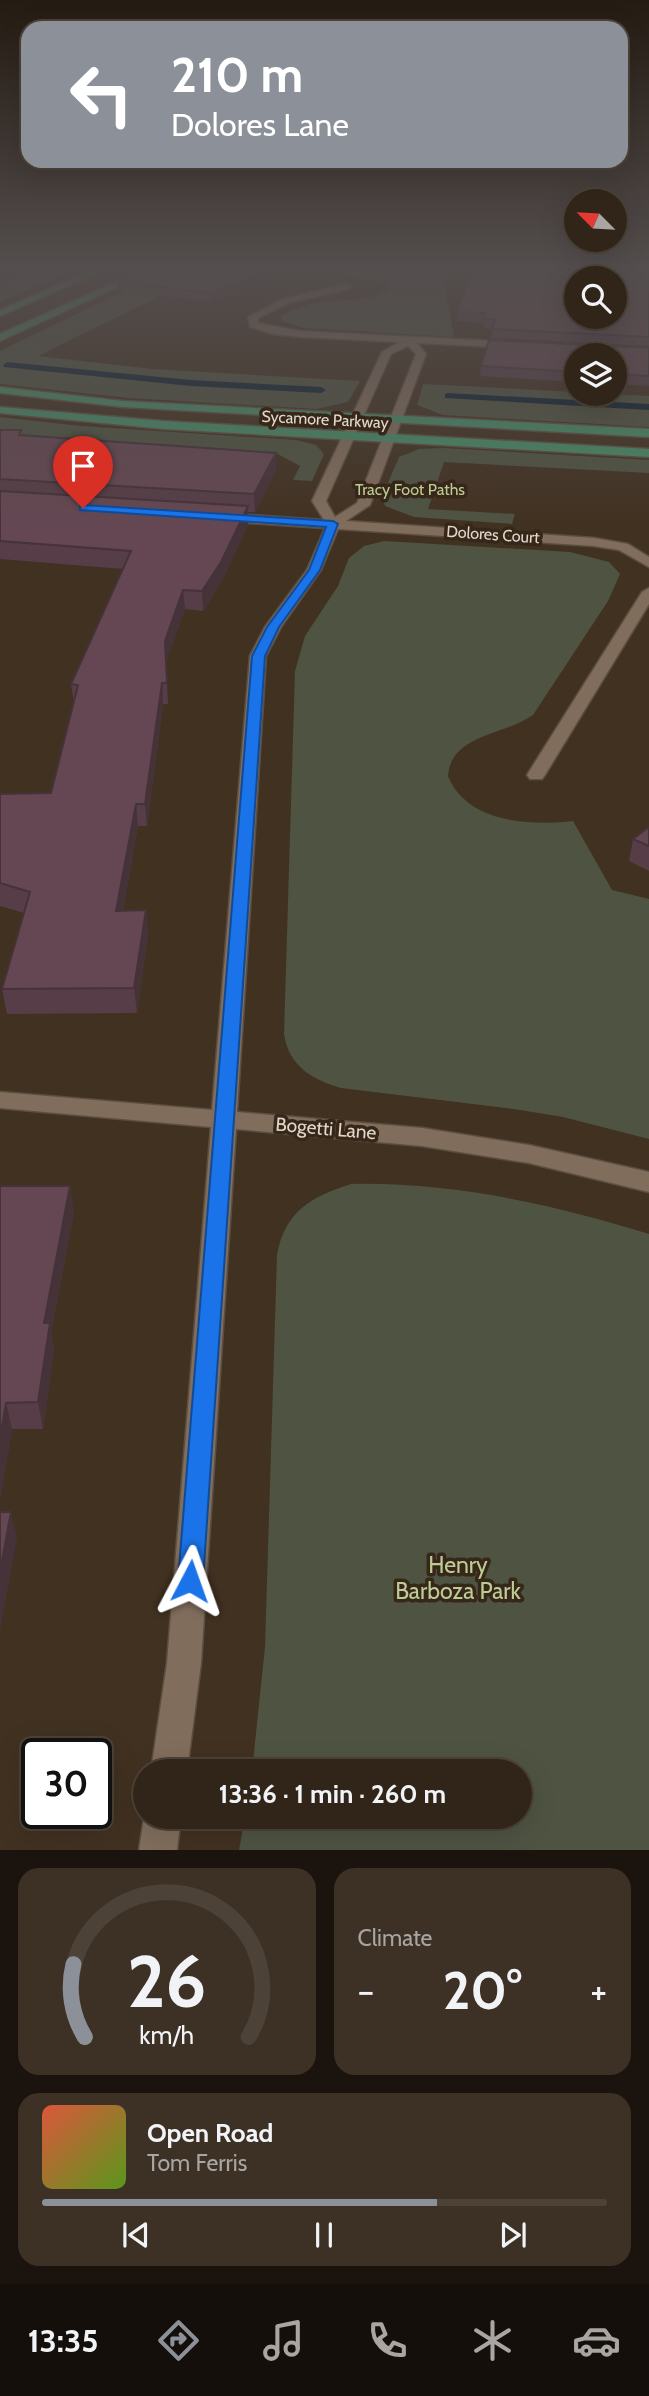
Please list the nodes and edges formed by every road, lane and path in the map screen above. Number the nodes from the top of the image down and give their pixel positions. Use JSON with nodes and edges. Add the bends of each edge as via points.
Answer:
{"nodes":[{"id":1,"x":386,"y":354,"type":"edge"},
{"id":2,"x":420,"y":354,"type":"edge"},
{"id":3,"x":0,"y":390,"type":"edge"},
{"id":4,"x":0,"y":410,"type":"edge"},
{"id":5,"x":358,"y":417,"type":"junction"},
{"id":6,"x":394,"y":419,"type":"junction"},
{"id":7,"x":649,"y":433,"type":"edge"},
{"id":8,"x":350,"y":436,"type":"junction"},
{"id":9,"x":389,"y":438,"type":"junction"},
{"id":10,"x":649,"y":453,"type":"edge"},
{"id":11,"x":208,"y":516,"type":"edge"},
{"id":12,"x":333,"y":524,"type":"junction"},
{"id":13,"x":649,"y":563,"type":"edge"},
{"id":14,"x":649,"y":592,"type":"edge"},
{"id":15,"x":536,"y":775,"type":"dead end"},
{"id":16,"x":0,"y":1100,"type":"edge"},
{"id":17,"x":224,"y":1118,"type":"junction"},
{"id":18,"x":649,"y":1182,"type":"edge"},
{"id":19,"x":171,"y":1759,"type":"edge"},
{"id":20,"x":161,"y":1829,"type":"edge"},
{"id":21,"x":158,"y":1850,"type":"edge"}],
"edges":[{"from":1,"to":5,"type":"street"},
{"from":2,"to":6,"type":"street"},
{"from":3,"to":5,"type":"main road","name":"Sycamore Parkway","via":[[123,404]]},
{"from":4,"to":8,"type":"main road","name":"Sycamore Parkway","via":[[140,424]]},
{"from":5,"to":6,"type":"main road","name":"Sycamore Parkway"},
{"from":5,"to":8,"type":"street"},
{"from":6,"to":7,"type":"main road","name":"Sycamore Parkway"},
{"from":6,"to":9,"type":"street"},
{"from":8,"to":9,"type":"main road","name":"Sycamore Parkway"},
{"from":8,"to":12,"type":"street","via":[[319,502]]},
{"from":9,"to":10,"type":"main road","name":"Sycamore Parkway"},
{"from":9,"to":12,"type":"street","via":[[363,505]]},
{"from":11,"to":12,"type":"street","name":"Dolores Court"},
{"from":12,"to":13,"type":"street","name":"Dolores Court","via":[[594,542],[623,547]]},
{"from":12,"to":17,"type":"street","via":[[314,570],[258,656]]},
{"from":14,"to":15,"type":"street"},
{"from":16,"to":17,"type":"street","name":"Bogetti Lane"},
{"from":17,"to":18,"type":"street","name":"Bogetti Lane","via":[[476,1146]]},
{"from":17,"to":19,"type":"street","via":[[184,1663]]},
{"from":20,"to":21,"type":"street"}]}
